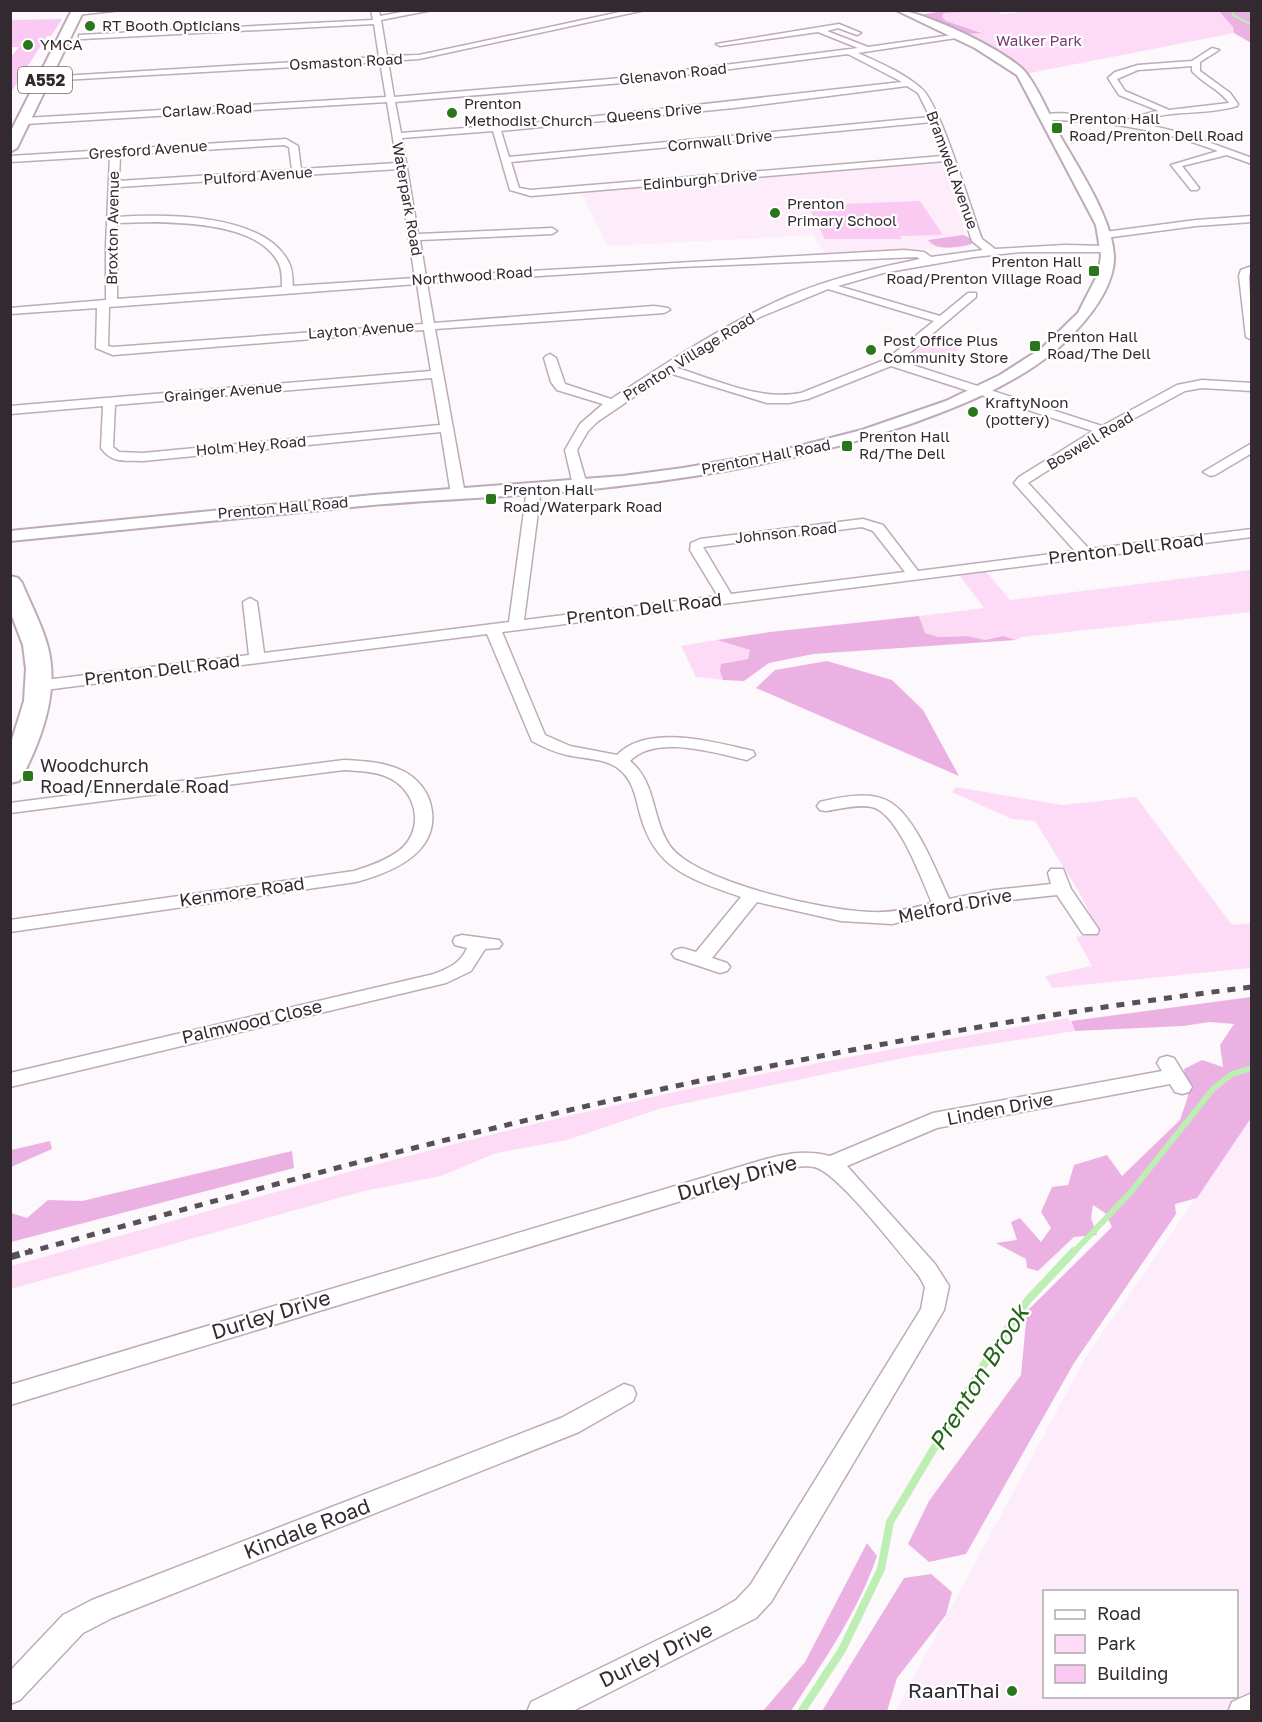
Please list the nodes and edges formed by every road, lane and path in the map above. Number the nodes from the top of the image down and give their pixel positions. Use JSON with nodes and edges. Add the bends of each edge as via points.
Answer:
{"nodes":[{"id":1,"x":118,"y":10,"type":"edge"},
{"id":2,"x":429,"y":10,"type":"edge"},
{"id":3,"x":642,"y":10,"type":"edge"},
{"id":4,"x":900,"y":10,"type":"edge"},
{"id":5,"x":78,"y":12,"type":"edge"},
{"id":6,"x":375,"y":17,"type":"edge"},
{"id":7,"x":819,"y":30,"type":"junction"},
{"id":8,"x":857,"y":33,"type":"dead end"},
{"id":9,"x":956,"y":36,"type":"junction"},
{"id":10,"x":82,"y":37,"type":"dead end"},
{"id":11,"x":721,"y":41,"type":"dead end"},
{"id":12,"x":869,"y":50,"type":"junction"},
{"id":13,"x":1216,"y":50,"type":"dead end"},
{"id":14,"x":850,"y":52,"type":"junction"},
{"id":15,"x":383,"y":60,"type":"junction"},
{"id":16,"x":1196,"y":64,"type":"junction"},
{"id":17,"x":45,"y":79,"type":"junction"},
{"id":18,"x":910,"y":83,"type":"junction"},
{"id":19,"x":389,"y":100,"type":"junction"},
{"id":20,"x":1167,"y":111,"type":"junction"},
{"id":21,"x":1046,"y":117,"type":"junction"},
{"id":22,"x":935,"y":119,"type":"junction"},
{"id":23,"x":25,"y":121,"type":"junction"},
{"id":24,"x":1126,"y":123,"type":"junction"},
{"id":25,"x":496,"y":128,"type":"junction"},
{"id":26,"x":396,"y":136,"type":"junction"},
{"id":27,"x":10,"y":148,"type":"edge"},
{"id":28,"x":1227,"y":152,"type":"junction"},
{"id":29,"x":115,"y":153,"type":"junction"},
{"id":30,"x":949,"y":158,"type":"junction"},
{"id":31,"x":10,"y":159,"type":"edge"},
{"id":32,"x":506,"y":160,"type":"junction"},
{"id":33,"x":1251,"y":161,"type":"edge"},
{"id":34,"x":401,"y":166,"type":"junction"},
{"id":35,"x":297,"y":173,"type":"junction"},
{"id":36,"x":115,"y":184,"type":"junction"},
{"id":37,"x":1194,"y":188,"type":"dead end"},
{"id":38,"x":1251,"y":219,"type":"edge"},
{"id":39,"x":112,"y":220,"type":"junction"},
{"id":40,"x":551,"y":231,"type":"dead end"},
{"id":41,"x":414,"y":237,"type":"junction"},
{"id":42,"x":1106,"y":242,"type":"junction"},
{"id":43,"x":993,"y":252,"type":"junction"},
{"id":44,"x":932,"y":261,"type":"junction"},
{"id":45,"x":1251,"y":269,"type":"edge"},
{"id":46,"x":422,"y":280,"type":"junction"},
{"id":47,"x":828,"y":286,"type":"junction"},
{"id":48,"x":288,"y":290,"type":"junction"},
{"id":49,"x":972,"y":295,"type":"dead end"},
{"id":50,"x":107,"y":304,"type":"junction"},
{"id":51,"x":664,"y":310,"type":"dead end"},
{"id":52,"x":10,"y":312,"type":"edge"},
{"id":53,"x":942,"y":320,"type":"junction"},
{"id":54,"x":429,"y":325,"type":"junction"},
{"id":55,"x":1251,"y":337,"type":"edge"},
{"id":56,"x":567,"y":362,"type":"dead end"},
{"id":57,"x":891,"y":362,"type":"junction"},
{"id":58,"x":668,"y":369,"type":"junction"},
{"id":59,"x":436,"y":374,"type":"junction"},
{"id":60,"x":1251,"y":387,"type":"edge"},
{"id":61,"x":977,"y":391,"type":"junction"},
{"id":62,"x":109,"y":402,"type":"junction"},
{"id":63,"x":614,"y":404,"type":"junction"},
{"id":64,"x":10,"y":410,"type":"edge"},
{"id":65,"x":445,"y":428,"type":"junction"},
{"id":66,"x":1103,"y":430,"type":"junction"},
{"id":67,"x":1251,"y":447,"type":"edge"},
{"id":68,"x":1225,"y":477,"type":"dead end"},
{"id":69,"x":580,"y":485,"type":"junction"},
{"id":70,"x":534,"y":489,"type":"junction"},
{"id":71,"x":458,"y":494,"type":"junction"},
{"id":72,"x":1251,"y":533,"type":"edge"},
{"id":73,"x":10,"y":536,"type":"edge"},
{"id":74,"x":1086,"y":554,"type":"junction"},
{"id":75,"x":915,"y":576,"type":"junction"},
{"id":76,"x":10,"y":583,"type":"edge"},
{"id":77,"x":727,"y":599,"type":"junction"},
{"id":78,"x":250,"y":602,"type":"dead end"},
{"id":79,"x":516,"y":624,"type":"junction"},
{"id":80,"x":492,"y":627,"type":"junction"},
{"id":81,"x":257,"y":658,"type":"junction"},
{"id":82,"x":37,"y":686,"type":"junction"},
{"id":83,"x":747,"y":755,"type":"dead end"},
{"id":84,"x":619,"y":762,"type":"junction"},
{"id":85,"x":10,"y":775,"type":"edge"},
{"id":86,"x":826,"y":806,"type":"dead end"},
{"id":87,"x":10,"y":808,"type":"edge"},
{"id":88,"x":753,"y":894,"type":"junction"},
{"id":89,"x":943,"y":906,"type":"junction"},
{"id":90,"x":10,"y":926,"type":"edge"},
{"id":91,"x":1090,"y":930,"type":"dead end"},
{"id":92,"x":477,"y":943,"type":"dead end"},
{"id":93,"x":682,"y":954,"type":"dead end"},
{"id":94,"x":700,"y":960,"type":"junction"},
{"id":95,"x":720,"y":967,"type":"dead end"},
{"id":96,"x":1175,"y":1075,"type":"dead end"},
{"id":97,"x":10,"y":1080,"type":"edge"},
{"id":98,"x":831,"y":1164,"type":"junction"},
{"id":99,"x":624,"y":1394,"type":"dead end"},
{"id":100,"x":10,"y":1395,"type":"edge"},
{"id":101,"x":10,"y":1691,"type":"edge"},
{"id":102,"x":1251,"y":1706,"type":"edge"},
{"id":103,"x":541,"y":1712,"type":"edge"},
{"id":104,"x":1242,"y":1712,"type":"edge"}],
"edges":[{"from":1,"to":5,"type":"street"},
{"from":2,"to":6,"type":"street"},
{"from":3,"to":15,"type":"street","name":"Osmaston Road","via":[[449,52]]},
{"from":4,"to":9,"type":"street"},
{"from":5,"to":17,"type":"highway","number":"A552"},
{"from":6,"to":10,"type":"street"},
{"from":6,"to":15,"type":"street","name":"Waterpark Road"},
{"from":7,"to":8,"type":"street","via":[[839,26]]},
{"from":7,"to":11,"type":"street","via":[[732,43]]},
{"from":7,"to":12,"type":"street"},
{"from":9,"to":12,"type":"street","name":"Glenavon Road"},
{"from":9,"to":21,"type":"street","via":[[1021,74]]},
{"from":12,"to":14,"type":"street","name":"Glenavon Road"},
{"from":13,"to":16,"type":"street"},
{"from":14,"to":18,"type":"street","name":"Bramwell Avenue"},
{"from":14,"to":19,"type":"street","name":"Glenavon Road","via":[[621,80]]},
{"from":15,"to":17,"type":"street","name":"Osmaston Road"},
{"from":15,"to":19,"type":"street","name":"Waterpark Road"},
{"from":16,"to":20,"type":"street","via":[[1201,77],[1229,96],[1234,104]]},
{"from":16,"to":20,"type":"street","via":[[1116,73],[1113,78],[1122,93]]},
{"from":17,"to":23,"type":"highway","number":"A552"},
{"from":18,"to":22,"type":"street","name":"Bramwell Avenue","via":[[921,92]]},
{"from":18,"to":25,"type":"street","name":"Queens Drive"},
{"from":19,"to":23,"type":"street","name":"Carlaw Road"},
{"from":19,"to":26,"type":"street","name":"Waterpark Road"},
{"from":20,"to":24,"type":"street"},
{"from":21,"to":24,"type":"street"},
{"from":21,"to":42,"type":"street","via":[[1102,225]]},
{"from":22,"to":30,"type":"street","name":"Bramwell Avenue"},
{"from":22,"to":32,"type":"street","name":"Cornwall Drive"},
{"from":23,"to":27,"type":"highway","number":"A552"},
{"from":24,"to":28,"type":"street","via":[[1175,133]]},
{"from":25,"to":26,"type":"street","name":"Queens Drive"},
{"from":25,"to":32,"type":"street","name":"Edinburgh Drive"},
{"from":26,"to":34,"type":"street","name":"Waterpark Road"},
{"from":28,"to":33,"type":"street"},
{"from":28,"to":37,"type":"street","via":[[1176,165]]},
{"from":29,"to":31,"type":"street","name":"Gresford Avenue"},
{"from":29,"to":35,"type":"street","name":"Gresford Avenue","via":[[286,142],[293,146]]},
{"from":29,"to":36,"type":"street","name":"Broxton Avenue"},
{"from":30,"to":32,"type":"street","name":"Edinburgh Drive","via":[[531,193],[515,190]]},
{"from":30,"to":43,"type":"street","name":"Bramwell Avenue","via":[[977,241]]},
{"from":34,"to":35,"type":"street","name":"Pulford Avenue"},
{"from":34,"to":41,"type":"street","name":"Waterpark Road"},
{"from":35,"to":36,"type":"street","name":"Pulford Avenue"},
{"from":36,"to":39,"type":"street","name":"Broxton Avenue"},
{"from":38,"to":42,"type":"street","name":"Prenton Village Road","via":[[1196,223]]},
{"from":39,"to":48,"type":"street","via":[[195,221],[247,234],[278,253],[284,263]]},
{"from":39,"to":50,"type":"street","name":"Broxton Avenue"},
{"from":40,"to":41,"type":"street"},
{"from":41,"to":46,"type":"street","name":"Waterpark Road"},
{"from":42,"to":43,"type":"street","name":"Prenton Village Road"},
{"from":42,"to":61,"type":"street","name":"Prenton Hall Road","via":[[1106,272],[1084,315],[1047,351]]},
{"from":43,"to":44,"type":"street","name":"Prenton Village Road"},
{"from":44,"to":46,"type":"street","name":"Northwood Road","via":[[920,254],[904,253]]},
{"from":44,"to":47,"type":"street","name":"Prenton Village Road"},
{"from":45,"to":55,"type":"street","via":[[1244,276]]},
{"from":46,"to":48,"type":"street","name":"Northwood Road"},
{"from":46,"to":54,"type":"street","name":"Waterpark Road"},
{"from":47,"to":53,"type":"street"},
{"from":47,"to":58,"type":"street","name":"Prenton Village Road","via":[[758,314]]},
{"from":48,"to":50,"type":"street","name":"Northwood Road"},
{"from":49,"to":53,"type":"street"},
{"from":50,"to":52,"type":"street","name":"Northwood Road"},
{"from":50,"to":54,"type":"street","name":"Layton Avenue","via":[[100,342],[102,348],[113,351]]},
{"from":51,"to":54,"type":"street","name":"Layton Avenue"},
{"from":53,"to":57,"type":"street"},
{"from":54,"to":59,"type":"street","name":"Waterpark Road"},
{"from":56,"to":63,"type":"street","via":[[551,361],[561,387]]},
{"from":57,"to":58,"type":"street","via":[[804,396],[779,399],[754,396]]},
{"from":57,"to":61,"type":"street"},
{"from":58,"to":63,"type":"street","name":"Prenton Village Road"},
{"from":59,"to":62,"type":"street","name":"Grainger Avenue"},
{"from":59,"to":65,"type":"street","name":"Waterpark Road"},
{"from":60,"to":66,"type":"street","name":"Boswell Road","via":[[1202,384],[1181,388]]},
{"from":61,"to":66,"type":"street"},
{"from":61,"to":69,"type":"street","name":"Prenton Hall Road","via":[[930,412],[826,446],[741,464]]},
{"from":62,"to":64,"type":"street","name":"Grainger Avenue"},
{"from":62,"to":65,"type":"street","name":"Holm Hey Road","via":[[107,448],[115,456],[143,457]]},
{"from":63,"to":69,"type":"street","name":"Prenton Village Road","via":[[584,427],[571,450]]},
{"from":65,"to":71,"type":"street","name":"Waterpark Road"},
{"from":66,"to":74,"type":"street","name":"Boswell Road","via":[[1021,483]]},
{"from":67,"to":68,"type":"street","via":[[1204,469]]},
{"from":69,"to":70,"type":"street","name":"Prenton Hall Road"},
{"from":70,"to":71,"type":"street","name":"Prenton Hall Road"},
{"from":70,"to":79,"type":"street"},
{"from":71,"to":73,"type":"street","name":"Prenton Hall Road","via":[[212,514]]},
{"from":72,"to":74,"type":"street","name":"Prenton Dell Road"},
{"from":74,"to":75,"type":"street","name":"Prenton Dell Road"},
{"from":75,"to":77,"type":"street","name":"Prenton Dell Road"},
{"from":75,"to":77,"type":"street","name":"Johnson Road","via":[[878,528],[863,523],[700,543],[697,550]]},
{"from":76,"to":82,"type":"highway","via":[[37,652]]},
{"from":77,"to":79,"type":"street","name":"Prenton Dell Road"},
{"from":78,"to":81,"type":"street"},
{"from":79,"to":80,"type":"street","name":"Prenton Dell Road"},
{"from":80,"to":81,"type":"street","name":"Prenton Dell Road"},
{"from":80,"to":84,"type":"street","via":[[538,738]]},
{"from":81,"to":82,"type":"street","name":"Prenton Dell Road"},
{"from":82,"to":85,"type":"highway","via":[[31,725]]},
{"from":83,"to":84,"type":"street","via":[[722,743],[664,744],[635,747]]},
{"from":84,"to":88,"type":"street","name":"Melford Drive","via":[[634,775],[659,846],[673,859]]},
{"from":86,"to":89,"type":"street","via":[[870,803],[881,804],[893,812]]},
{"from":87,"to":90,"type":"street","name":"Kenmore Road","via":[[344,765],[374,767],[408,782],[420,798],[425,818],[423,836],[416,846],[394,864],[376,871]]},
{"from":88,"to":89,"type":"street","name":"Melford Drive","via":[[862,918],[916,915]]},
{"from":88,"to":94,"type":"street"},
{"from":89,"to":91,"type":"street","name":"Melford Drive","via":[[1059,881]]},
{"from":92,"to":97,"type":"street","name":"Palmwood Close","via":[[472,960],[462,971],[440,979]]},
{"from":93,"to":94,"type":"street"},
{"from":94,"to":95,"type":"street"},
{"from":96,"to":98,"type":"street","name":"Linden Drive","via":[[933,1121]]},
{"from":98,"to":100,"type":"street","name":"Durley Drive","via":[[813,1159],[793,1160],[759,1169]]},
{"from":98,"to":103,"type":"street","name":"Durley Drive","via":[[927,1270],[937,1286],[932,1310],[761,1593],[746,1609]]},
{"from":99,"to":101,"type":"street","name":"Kindale Road","via":[[570,1425],[102,1609],[73,1624]]},
{"from":102,"to":104,"type":"street"}]}
